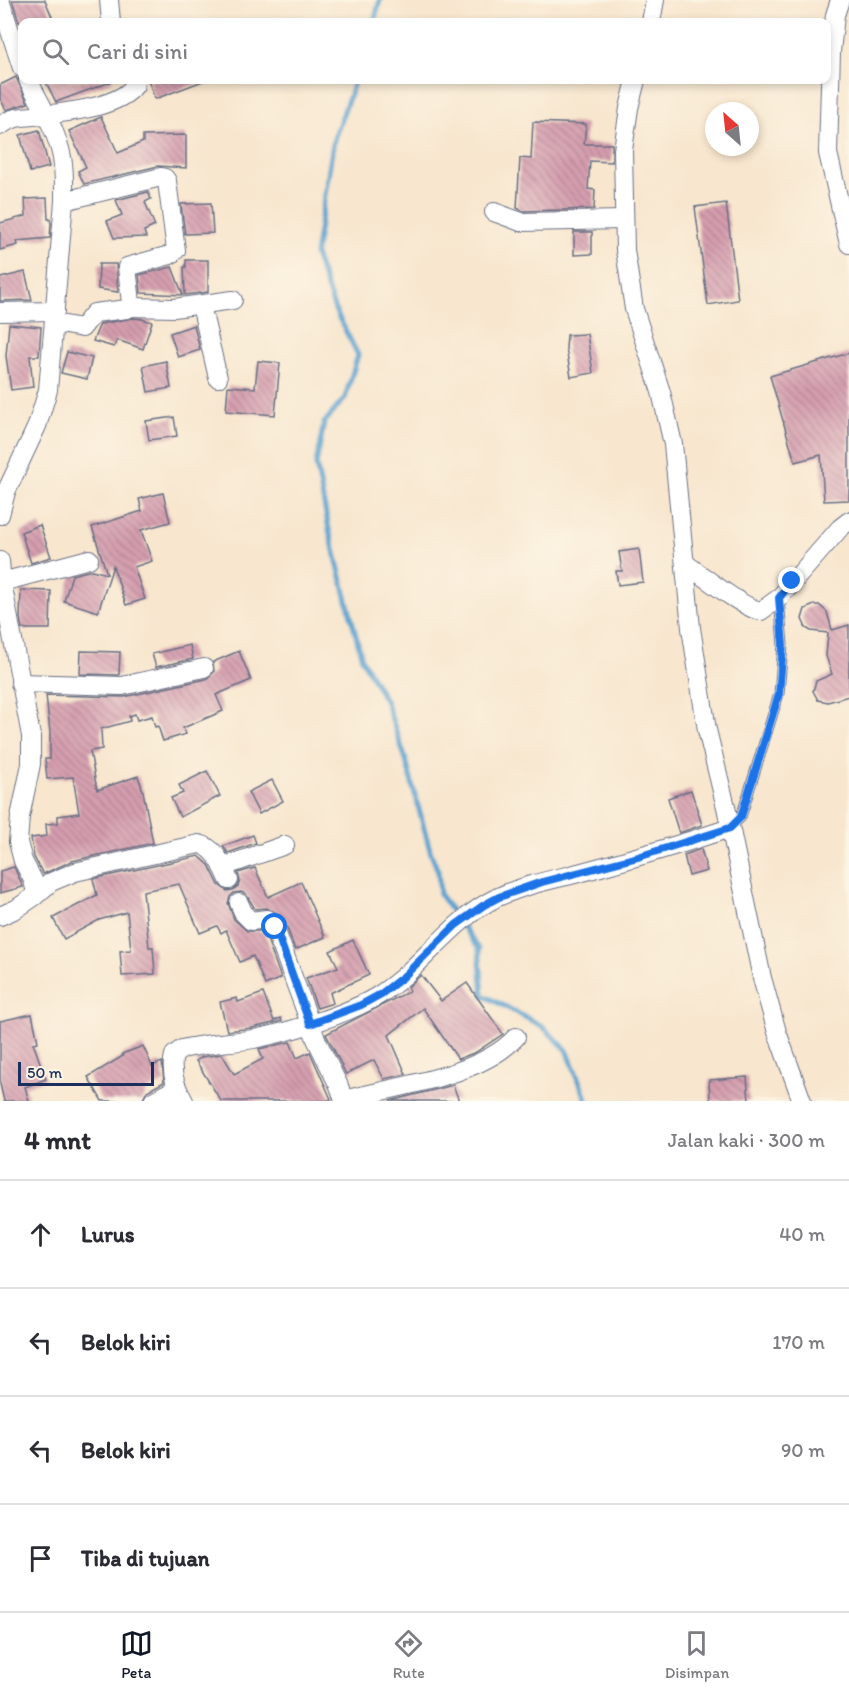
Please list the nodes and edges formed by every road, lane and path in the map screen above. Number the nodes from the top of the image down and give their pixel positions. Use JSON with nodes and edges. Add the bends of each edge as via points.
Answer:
{"nodes":[{"id":1,"x":0,"y":0,"type":"edge"},
{"id":2,"x":109,"y":0,"type":"edge"},
{"id":3,"x":655,"y":0,"type":"edge"},
{"id":4,"x":840,"y":0,"type":"edge"},
{"id":5,"x":111,"y":18,"type":"edge"},
{"id":6,"x":652,"y":18,"type":"edge"},
{"id":7,"x":18,"y":56,"type":"edge"},
{"id":8,"x":831,"y":70,"type":"edge"},
{"id":9,"x":30,"y":84,"type":"edge"},
{"id":10,"x":135,"y":84,"type":"edge"},
{"id":11,"x":635,"y":84,"type":"edge"},
{"id":12,"x":830,"y":84,"type":"edge"},
{"id":13,"x":42,"y":115,"type":"junction"},
{"id":14,"x":0,"y":126,"type":"edge"},
{"id":15,"x":64,"y":201,"type":"junction"},
{"id":16,"x":494,"y":212,"type":"dead end"},
{"id":17,"x":624,"y":220,"type":"junction"},
{"id":18,"x":849,"y":244,"type":"edge"},
{"id":19,"x":233,"y":300,"type":"dead end"},
{"id":20,"x":201,"y":305,"type":"junction"},
{"id":21,"x":130,"y":307,"type":"junction"},
{"id":22,"x":0,"y":312,"type":"edge"},
{"id":23,"x":55,"y":317,"type":"junction"},
{"id":24,"x":218,"y":378,"type":"dead end"},
{"id":25,"x":3,"y":492,"type":"edge"},
{"id":26,"x":0,"y":514,"type":"edge"},
{"id":27,"x":849,"y":521,"type":"edge"},
{"id":28,"x":89,"y":559,"type":"dead end"},
{"id":29,"x":0,"y":561,"type":"edge"},
{"id":30,"x":686,"y":564,"type":"junction"},
{"id":31,"x":2,"y":582,"type":"junction"},
{"id":32,"x":779,"y":598,"type":"junction"},
{"id":33,"x":204,"y":668,"type":"dead end"},
{"id":34,"x":20,"y":683,"type":"junction"},
{"id":35,"x":730,"y":828,"type":"junction"},
{"id":36,"x":285,"y":844,"type":"dead end"},
{"id":37,"x":35,"y":896,"type":"junction"},
{"id":38,"x":239,"y":903,"type":"dead end"},
{"id":39,"x":0,"y":915,"type":"edge"},
{"id":40,"x":310,"y":1024,"type":"junction"},
{"id":41,"x":516,"y":1037,"type":"dead end"},
{"id":42,"x":181,"y":1095,"type":"edge"},
{"id":43,"x":344,"y":1100,"type":"edge"},
{"id":44,"x":153,"y":1101,"type":"edge"},
{"id":45,"x":802,"y":1101,"type":"edge"}],
"edges":[{"from":1,"to":7,"type":"street"},
{"from":2,"to":5,"type":"street"},
{"from":3,"to":6,"type":"street"},
{"from":4,"to":8,"type":"street"},
{"from":9,"to":13,"type":"street"},
{"from":10,"to":13,"type":"street","via":[[128,93],[106,104]]},
{"from":11,"to":17,"type":"street","via":[[624,133]]},
{"from":12,"to":18,"type":"street","via":[[828,153]]},
{"from":13,"to":14,"type":"street","via":[[17,116]]},
{"from":13,"to":15,"type":"street","via":[[60,150]]},
{"from":15,"to":21,"type":"street","via":[[161,177],[167,181],[176,250],[127,267]]},
{"from":15,"to":23,"type":"street"},
{"from":16,"to":17,"type":"street","via":[[521,222]]},
{"from":17,"to":30,"type":"street","via":[[632,300],[673,444]]},
{"from":19,"to":20,"type":"street"},
{"from":20,"to":21,"type":"street"},
{"from":20,"to":24,"type":"street"},
{"from":21,"to":23,"type":"street","via":[[94,313],[82,328]]},
{"from":22,"to":23,"type":"street"},
{"from":23,"to":25,"type":"street","via":[[48,390],[37,426]]},
{"from":25,"to":26,"type":"street"},
{"from":27,"to":32,"type":"street"},
{"from":28,"to":31,"type":"street"},
{"from":29,"to":31,"type":"street"},
{"from":30,"to":32,"type":"street","via":[[756,610],[767,609]]},
{"from":30,"to":35,"type":"street","via":[[706,730]]},
{"from":31,"to":34,"type":"street"},
{"from":32,"to":35,"type":"lane","via":[[783,645],[779,694],[741,817]]},
{"from":33,"to":34,"type":"street","via":[[122,686]]},
{"from":34,"to":37,"type":"street","via":[[32,751],[18,842]]},
{"from":35,"to":40,"type":"street","via":[[491,901],[381,994]]},
{"from":35,"to":45,"type":"street","via":[[762,978]]},
{"from":36,"to":37,"type":"street","via":[[226,874],[210,848],[194,844],[75,872],[51,882]]},
{"from":37,"to":39,"type":"street"},
{"from":38,"to":40,"type":"street","via":[[251,921],[267,919],[273,923]]},
{"from":40,"to":42,"type":"street","via":[[253,1039],[182,1048],[173,1060]]},
{"from":40,"to":43,"type":"street"},
{"from":41,"to":43,"type":"street","via":[[497,1054],[467,1067]]},
{"from":42,"to":44,"type":"street"}]}
